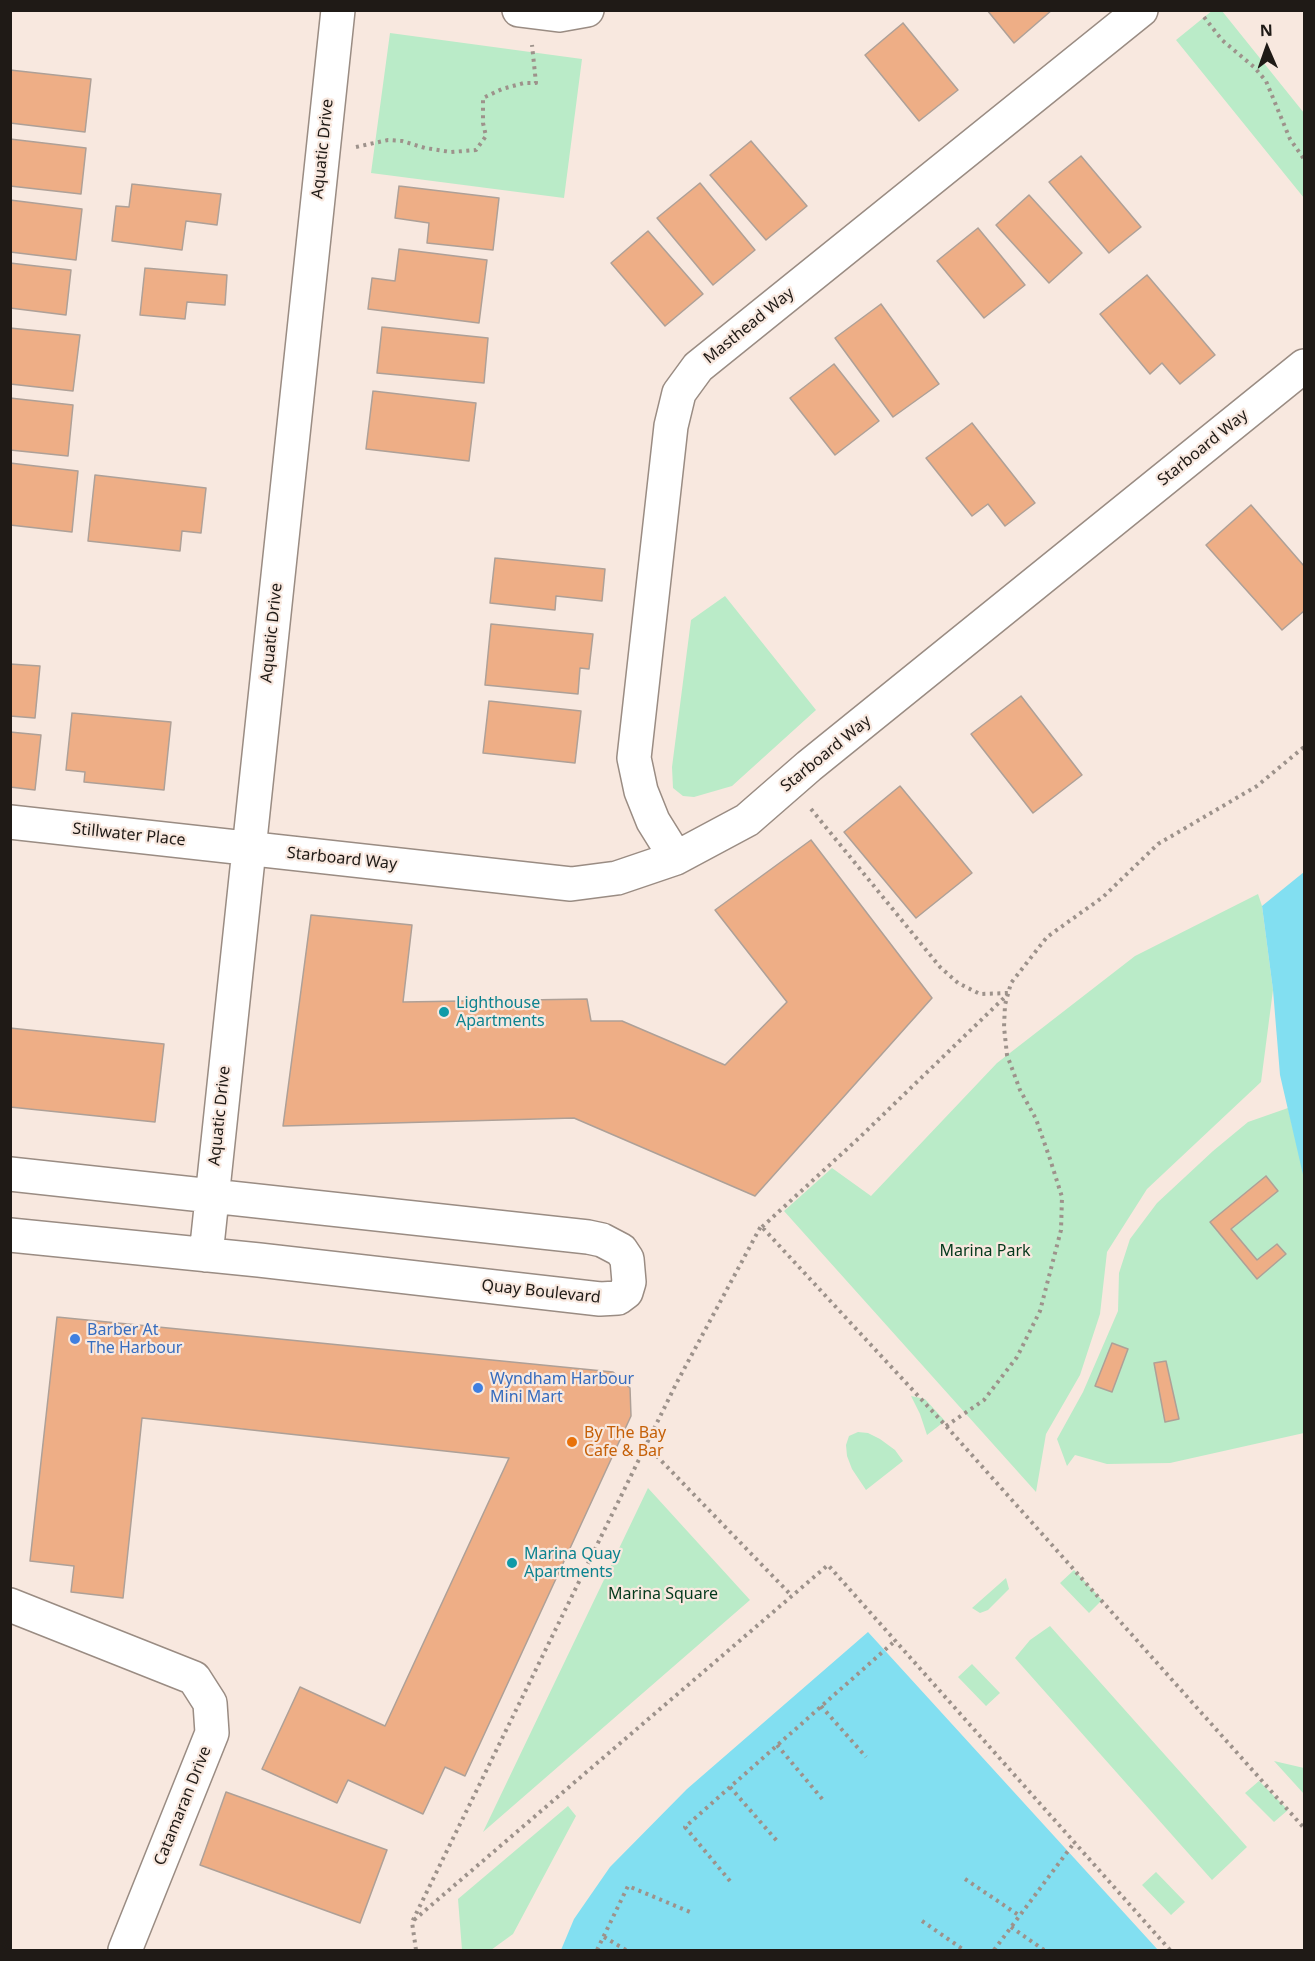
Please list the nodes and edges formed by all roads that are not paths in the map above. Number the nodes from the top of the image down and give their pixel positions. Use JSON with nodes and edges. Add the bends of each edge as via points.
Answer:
{"nodes":[{"id":1,"x":338,"y":10,"type":"edge"},
{"id":2,"x":588,"y":10,"type":"edge"},
{"id":3,"x":1141,"y":10,"type":"edge"},
{"id":4,"x":524,"y":11,"type":"edge"},
{"id":5,"x":1305,"y":366,"type":"edge"},
{"id":6,"x":10,"y":822,"type":"edge"},
{"id":7,"x":248,"y":848,"type":"junction"},
{"id":8,"x":676,"y":858,"type":"junction"},
{"id":9,"x":11,"y":1180,"type":"edge"},
{"id":10,"x":212,"y":1197,"type":"junction"},
{"id":11,"x":10,"y":1235,"type":"edge"},
{"id":12,"x":206,"y":1255,"type":"junction"},
{"id":13,"x":10,"y":1605,"type":"edge"},
{"id":14,"x":125,"y":1950,"type":"edge"}],
"edges":[{"from":1,"to":7,"type":"street","name":"Aquatic Drive"},
{"from":2,"to":4,"type":"street","via":[[559,15]]},
{"from":3,"to":8,"type":"street","name":"Masthead Way","via":[[698,367],[680,393],[671,426],[634,758],[653,821]]},
{"from":5,"to":8,"type":"street","name":"Starboard Way","via":[[747,820]]},
{"from":6,"to":7,"type":"street","name":"Stillwater Place"},
{"from":7,"to":8,"type":"street","name":"Starboard Way","via":[[571,884],[617,878]]},
{"from":7,"to":10,"type":"street","name":"Aquatic Drive"},
{"from":9,"to":10,"type":"street","name":"Quay Boulevard"},
{"from":10,"to":12,"type":"street","name":"Aquatic Drive"},
{"from":10,"to":12,"type":"street","name":"Quay Boulevard","via":[[602,1239],[621,1250],[627,1259],[629,1282],[626,1292],[618,1298],[600,1299]]},
{"from":11,"to":12,"type":"street","name":"Quay Boulevard"},
{"from":13,"to":14,"type":"street","name":"Catamaran Drive","via":[[194,1678],[210,1704],[212,1733]]}]}
